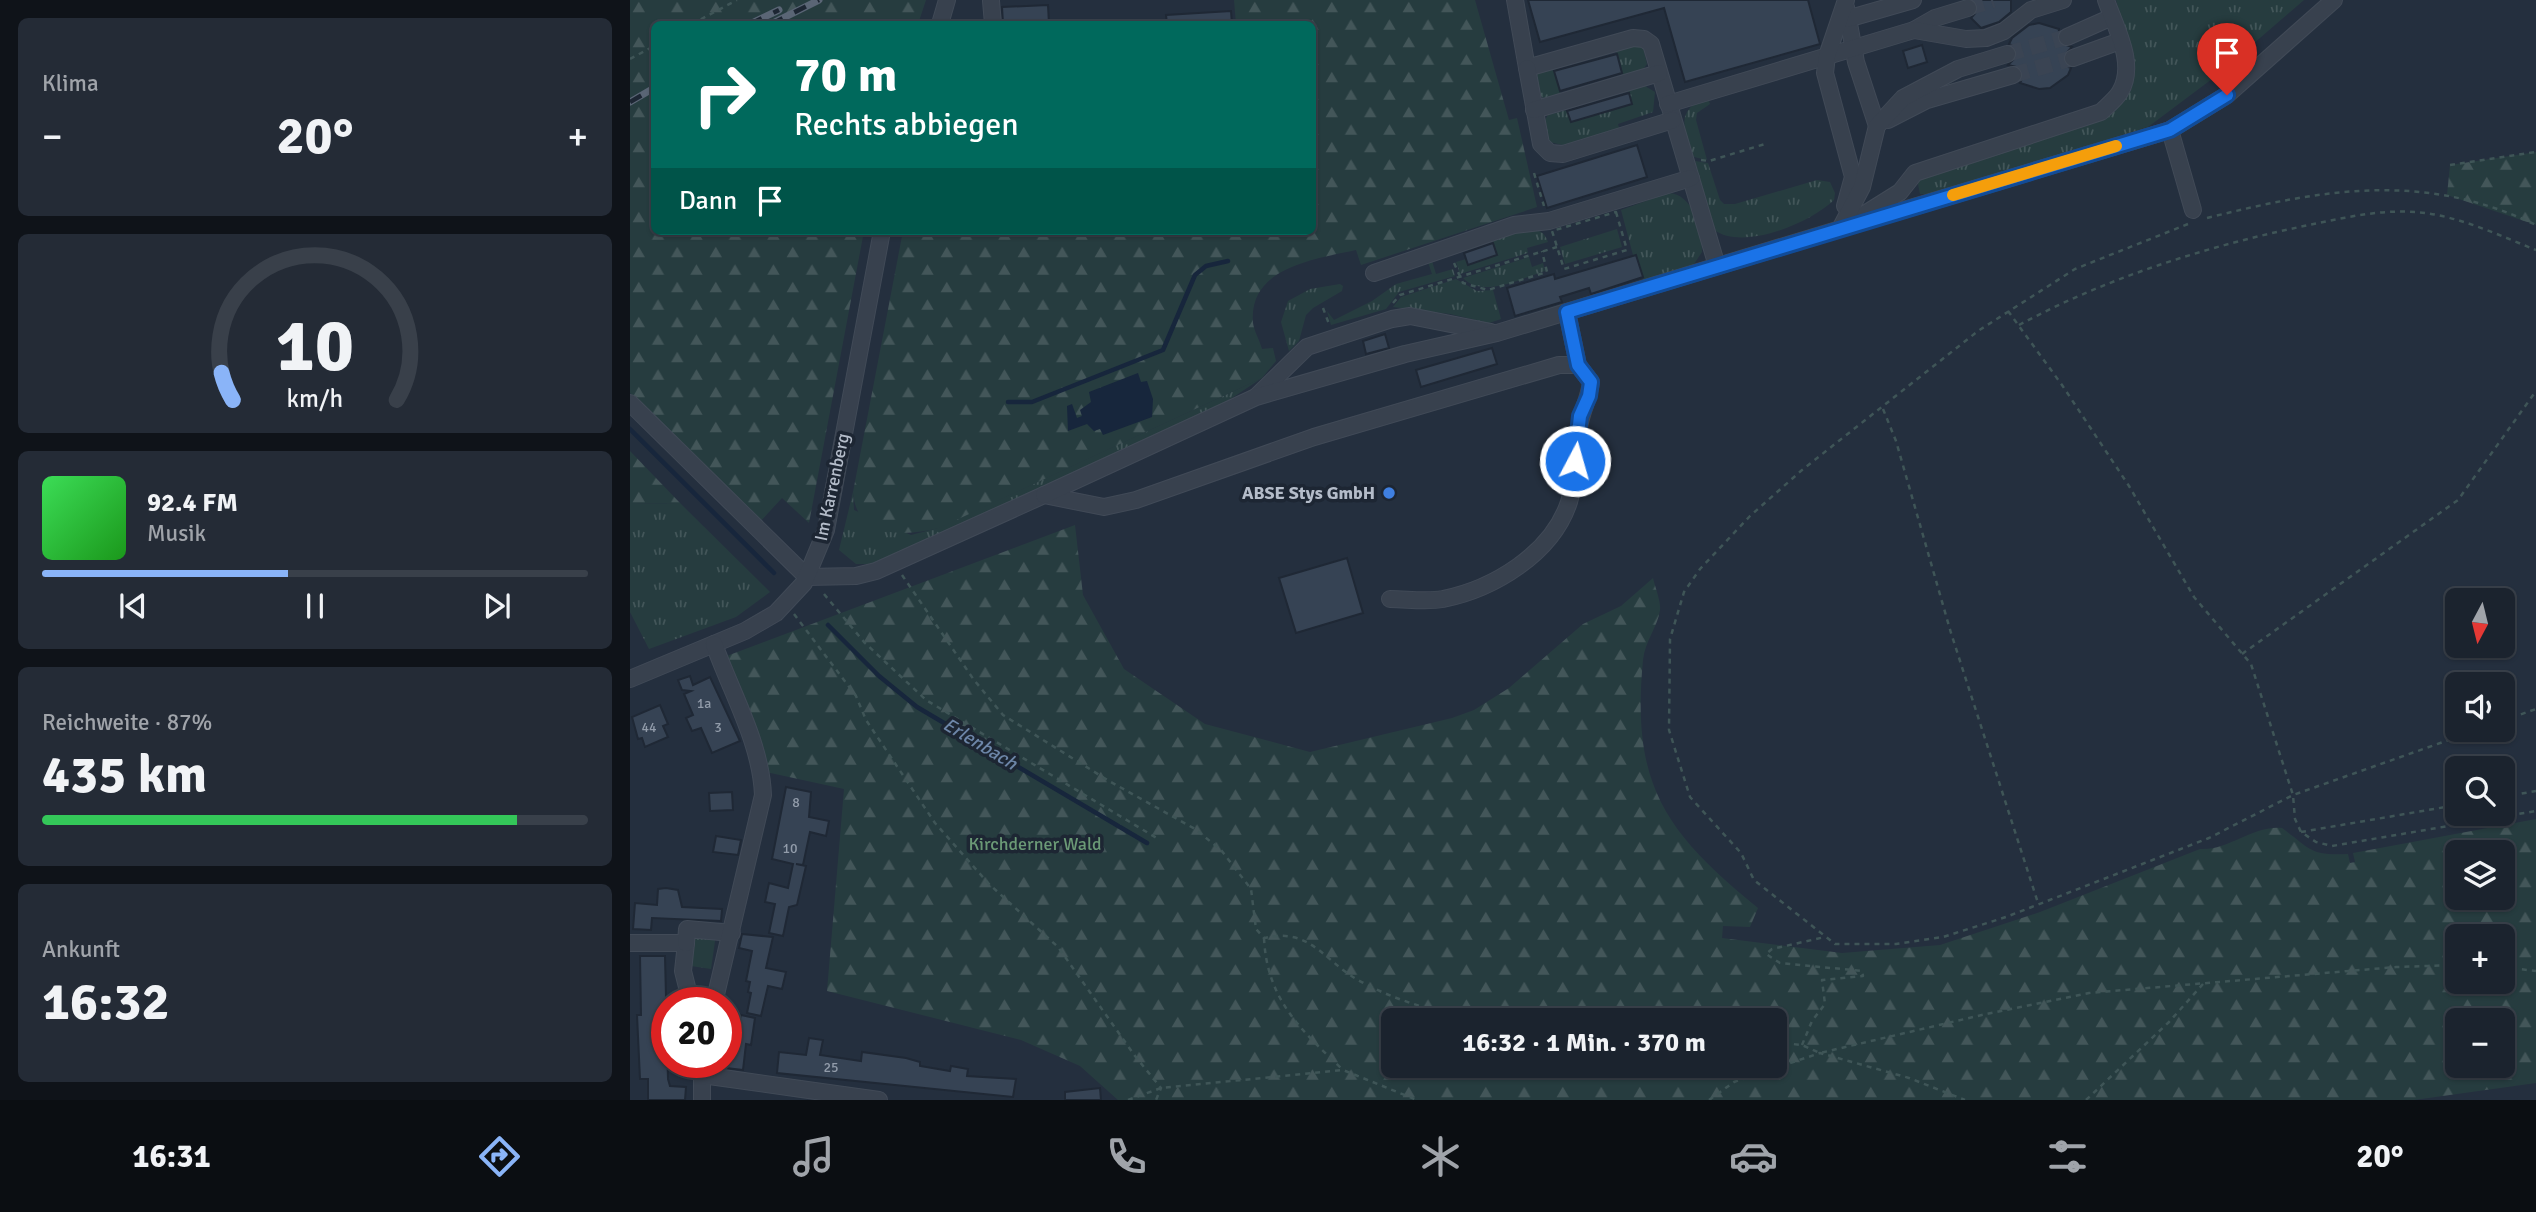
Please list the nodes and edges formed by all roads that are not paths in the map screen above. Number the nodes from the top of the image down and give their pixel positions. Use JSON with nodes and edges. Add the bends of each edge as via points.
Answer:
{"nodes":[{"id":1,"x":947,"y":0,"type":"edge"},
{"id":2,"x":1515,"y":0,"type":"edge"},
{"id":3,"x":1913,"y":0,"type":"edge"},
{"id":4,"x":2063,"y":0,"type":"edge"},
{"id":5,"x":2106,"y":0,"type":"edge"},
{"id":6,"x":2334,"y":0,"type":"edge"},
{"id":7,"x":991,"y":1,"type":"edge"},
{"id":8,"x":1845,"y":1,"type":"edge"},
{"id":9,"x":1968,"y":8,"type":"tunnel mouth"},
{"id":10,"x":2112,"y":17,"type":"junction"},
{"id":11,"x":1847,"y":19,"type":"junction"},
{"id":12,"x":941,"y":21,"type":"edge"},
{"id":13,"x":993,"y":21,"type":"edge"},
{"id":14,"x":1914,"y":30,"type":"junction"},
{"id":15,"x":2067,"y":37,"type":"tunnel mouth"},
{"id":16,"x":2120,"y":41,"type":"junction"},
{"id":17,"x":1852,"y":48,"type":"junction"},
{"id":18,"x":2007,"y":54,"type":"tunnel mouth"},
{"id":19,"x":1827,"y":56,"type":"junction"},
{"id":20,"x":2073,"y":58,"type":"tunnel mouth"},
{"id":21,"x":1527,"y":68,"type":"junction"},
{"id":22,"x":1659,"y":73,"type":"junction"},
{"id":23,"x":2013,"y":75,"type":"tunnel mouth"},
{"id":24,"x":1534,"y":110,"type":"junction"},
{"id":25,"x":1671,"y":112,"type":"junction"},
{"id":26,"x":1877,"y":127,"type":"junction"},
{"id":27,"x":2170,"y":130,"type":"junction"},
{"id":28,"x":1691,"y":178,"type":"junction"},
{"id":29,"x":2193,"y":210,"type":"dead end"},
{"id":30,"x":1840,"y":229,"type":"junction"},
{"id":31,"x":882,"y":235,"type":"edge"},
{"id":32,"x":1717,"y":266,"type":"junction"},
{"id":33,"x":1374,"y":273,"type":"dead end"},
{"id":34,"x":1567,"y":312,"type":"junction"},
{"id":35,"x":1497,"y":333,"type":"junction"},
{"id":36,"x":1578,"y":365,"type":"junction"},
{"id":37,"x":1256,"y":397,"type":"junction"},
{"id":38,"x":630,"y":403,"type":"edge"},
{"id":39,"x":1044,"y":495,"type":"junction"},
{"id":40,"x":807,"y":577,"type":"junction"},
{"id":41,"x":1390,"y":599,"type":"dead end"},
{"id":42,"x":714,"y":644,"type":"junction"},
{"id":43,"x":630,"y":679,"type":"edge"},
{"id":44,"x":732,"y":933,"type":"junction"},
{"id":45,"x":630,"y":943,"type":"edge"},
{"id":46,"x":686,"y":943,"type":"junction"},
{"id":47,"x":687,"y":987,"type":"edge"},
{"id":48,"x":718,"y":987,"type":"edge"},
{"id":49,"x":742,"y":1076,"type":"edge"},
{"id":50,"x":702,"y":1078,"type":"edge"},
{"id":51,"x":702,"y":1100,"type":"edge"},
{"id":52,"x":879,"y":1100,"type":"edge"}],
"edges":[{"from":1,"to":12,"type":"street"},
{"from":2,"to":21,"type":"street"},
{"from":3,"to":11,"type":"street"},
{"from":4,"to":14,"type":"street","via":[[2031,10],[2004,31],[1986,38]]},
{"from":5,"to":10,"type":"street"},
{"from":6,"to":27,"type":"street","via":[[2227,95]]},
{"from":7,"to":13,"type":"street"},
{"from":8,"to":11,"type":"street"},
{"from":8,"to":19,"type":"street"},
{"from":9,"to":14,"type":"street"},
{"from":10,"to":15,"type":"street"},
{"from":10,"to":16,"type":"street"},
{"from":11,"to":17,"type":"street"},
{"from":14,"to":17,"type":"street"},
{"from":16,"to":20,"type":"street"},
{"from":16,"to":30,"type":"street","via":[[2127,72],[2120,92],[2101,112],[1916,173],[1900,192]]},
{"from":17,"to":19,"type":"street"},
{"from":17,"to":26,"type":"street"},
{"from":18,"to":26,"type":"street","via":[[1930,82],[1903,98]]},
{"from":19,"to":25,"type":"street"},
{"from":19,"to":30,"type":"street","via":[[1828,91],[1853,177]]},
{"from":21,"to":22,"type":"street","via":[[1633,38],[1651,44]]},
{"from":21,"to":24,"type":"street"},
{"from":22,"to":24,"type":"street"},
{"from":22,"to":25,"type":"street"},
{"from":23,"to":26,"type":"street","via":[[1927,100]]},
{"from":24,"to":25,"type":"street","via":[[1541,144],[1550,153],[1563,154]]},
{"from":25,"to":28,"type":"street"},
{"from":26,"to":30,"type":"street","via":[[1862,187]]},
{"from":27,"to":29,"type":"street"},
{"from":27,"to":30,"type":"street"},
{"from":28,"to":32,"type":"street"},
{"from":28,"to":33,"type":"street","via":[[1549,221],[1514,225]]},
{"from":30,"to":32,"type":"street"},
{"from":31,"to":40,"type":"street","name":"Im Karrenberg","via":[[826,530]]},
{"from":32,"to":34,"type":"street"},
{"from":34,"to":35,"type":"street"},
{"from":34,"to":36,"type":"street"},
{"from":35,"to":37,"type":"street"},
{"from":35,"to":37,"type":"street","via":[[1410,316],[1307,346]]},
{"from":36,"to":39,"type":"street","via":[[1559,365],[1314,437],[1136,500],[1104,507]]},
{"from":36,"to":41,"type":"street","via":[[1591,382],[1580,416],[1574,481],[1560,522],[1526,560],[1481,587],[1441,599]]},
{"from":37,"to":39,"type":"street"},
{"from":38,"to":40,"type":"street"},
{"from":39,"to":40,"type":"street","via":[[894,564],[856,576]]},
{"from":40,"to":42,"type":"street","name":"Im Karrenberg","via":[[787,603],[745,631]]},
{"from":42,"to":43,"type":"street","name":"Im Karrenberg"},
{"from":42,"to":44,"type":"street","via":[[762,775],[760,812]]},
{"from":44,"to":46,"type":"street","via":[[687,929]]},
{"from":44,"to":48,"type":"street"},
{"from":45,"to":46,"type":"street"},
{"from":46,"to":47,"type":"street","via":[[683,971]]},
{"from":49,"to":52,"type":"street"},
{"from":50,"to":51,"type":"street"}]}
